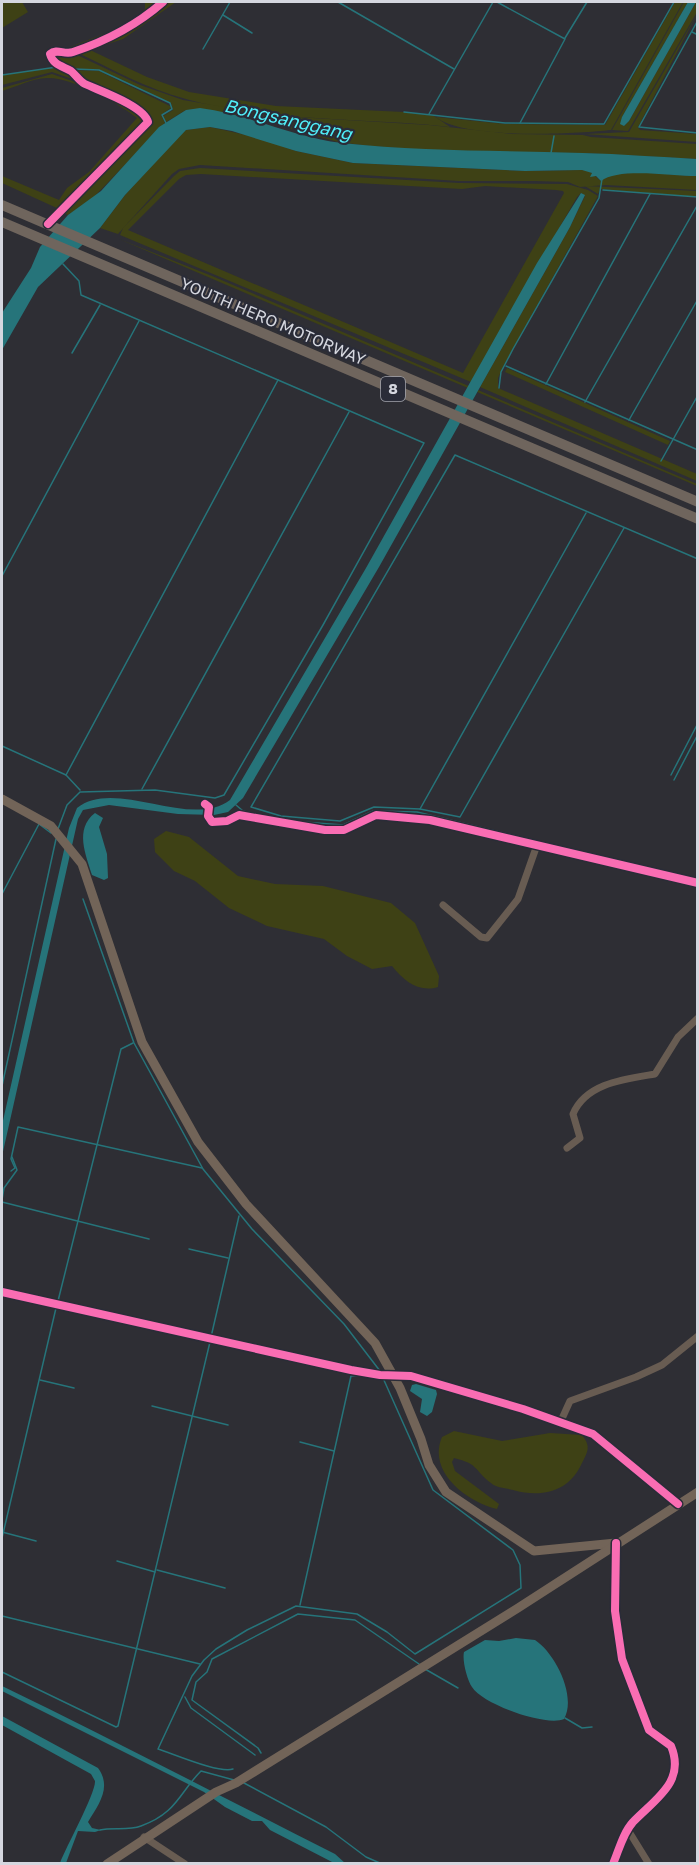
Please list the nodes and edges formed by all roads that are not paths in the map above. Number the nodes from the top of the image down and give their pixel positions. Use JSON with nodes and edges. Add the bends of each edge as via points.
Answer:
{"nodes":[{"id":1,"x":163,"y":2,"type":"edge"},
{"id":2,"x":2,"y":204,"type":"edge"},
{"id":3,"x":2,"y":222,"type":"edge"},
{"id":4,"x":48,"y":224,"type":"junction"},
{"id":5,"x":698,"y":502,"type":"edge"},
{"id":6,"x":698,"y":519,"type":"edge"},
{"id":7,"x":2,"y":799,"type":"edge"},
{"id":8,"x":207,"y":806,"type":"dead end"},
{"id":9,"x":537,"y":845,"type":"junction"},
{"id":10,"x":698,"y":883,"type":"edge"},
{"id":11,"x":443,"y":905,"type":"dead end"},
{"id":12,"x":698,"y":1018,"type":"edge"},
{"id":13,"x":567,"y":1148,"type":"dead end"},
{"id":14,"x":2,"y":1292,"type":"edge"},
{"id":15,"x":698,"y":1336,"type":"edge"},
{"id":16,"x":386,"y":1375,"type":"junction"},
{"id":17,"x":560,"y":1423,"type":"junction"},
{"id":18,"x":698,"y":1492,"type":"edge"},
{"id":19,"x":678,"y":1504,"type":"junction"},
{"id":20,"x":616,"y":1543,"type":"junction"},
{"id":21,"x":628,"y":1830,"type":"junction"},
{"id":22,"x":144,"y":1837,"type":"junction"},
{"id":23,"x":107,"y":1863,"type":"edge"},
{"id":24,"x":185,"y":1863,"type":"edge"},
{"id":25,"x":613,"y":1863,"type":"edge"},
{"id":26,"x":650,"y":1863,"type":"edge"}],
"edges":[{"from":1,"to":4,"type":"street","via":[[141,21],[114,35],[72,52],[50,54],[82,83],[111,94],[146,116],[148,122]]},
{"from":2,"to":4,"type":"highway","name":"YOUTH HERO MOTORWAY","number":"8"},
{"from":3,"to":6,"type":"highway","name":"YOUTH HERO MOTORWAY","number":"8"},
{"from":4,"to":5,"type":"highway","name":"YOUTH HERO MOTORWAY","number":"8"},
{"from":7,"to":16,"type":"main road","via":[[51,826],[82,864],[142,1042],[198,1142],[246,1204],[375,1343]]},
{"from":8,"to":9,"type":"street","via":[[212,822],[239,815],[300,828],[344,830],[369,817],[389,814]]},
{"from":9,"to":10,"type":"street"},
{"from":9,"to":11,"type":"street","via":[[518,898],[487,938]]},
{"from":12,"to":13,"type":"street","via":[[678,1037],[655,1074],[602,1086],[588,1094],[573,1114],[580,1137]]},
{"from":14,"to":16,"type":"street"},
{"from":15,"to":17,"type":"street","via":[[662,1365],[570,1401]]},
{"from":16,"to":17,"type":"street","via":[[411,1376]]},
{"from":16,"to":20,"type":"main road","via":[[421,1439],[429,1465],[446,1492],[461,1503],[534,1551]]},
{"from":17,"to":19,"type":"street","via":[[593,1434]]},
{"from":18,"to":19,"type":"main road"},
{"from":19,"to":20,"type":"main road"},
{"from":20,"to":21,"type":"street","via":[[615,1611],[622,1659],[649,1730],[671,1746],[676,1769],[667,1788]]},
{"from":20,"to":22,"type":"main road"},
{"from":21,"to":25,"type":"street"},
{"from":21,"to":26,"type":"street"},
{"from":22,"to":23,"type":"main road"},
{"from":22,"to":24,"type":"street"}]}
